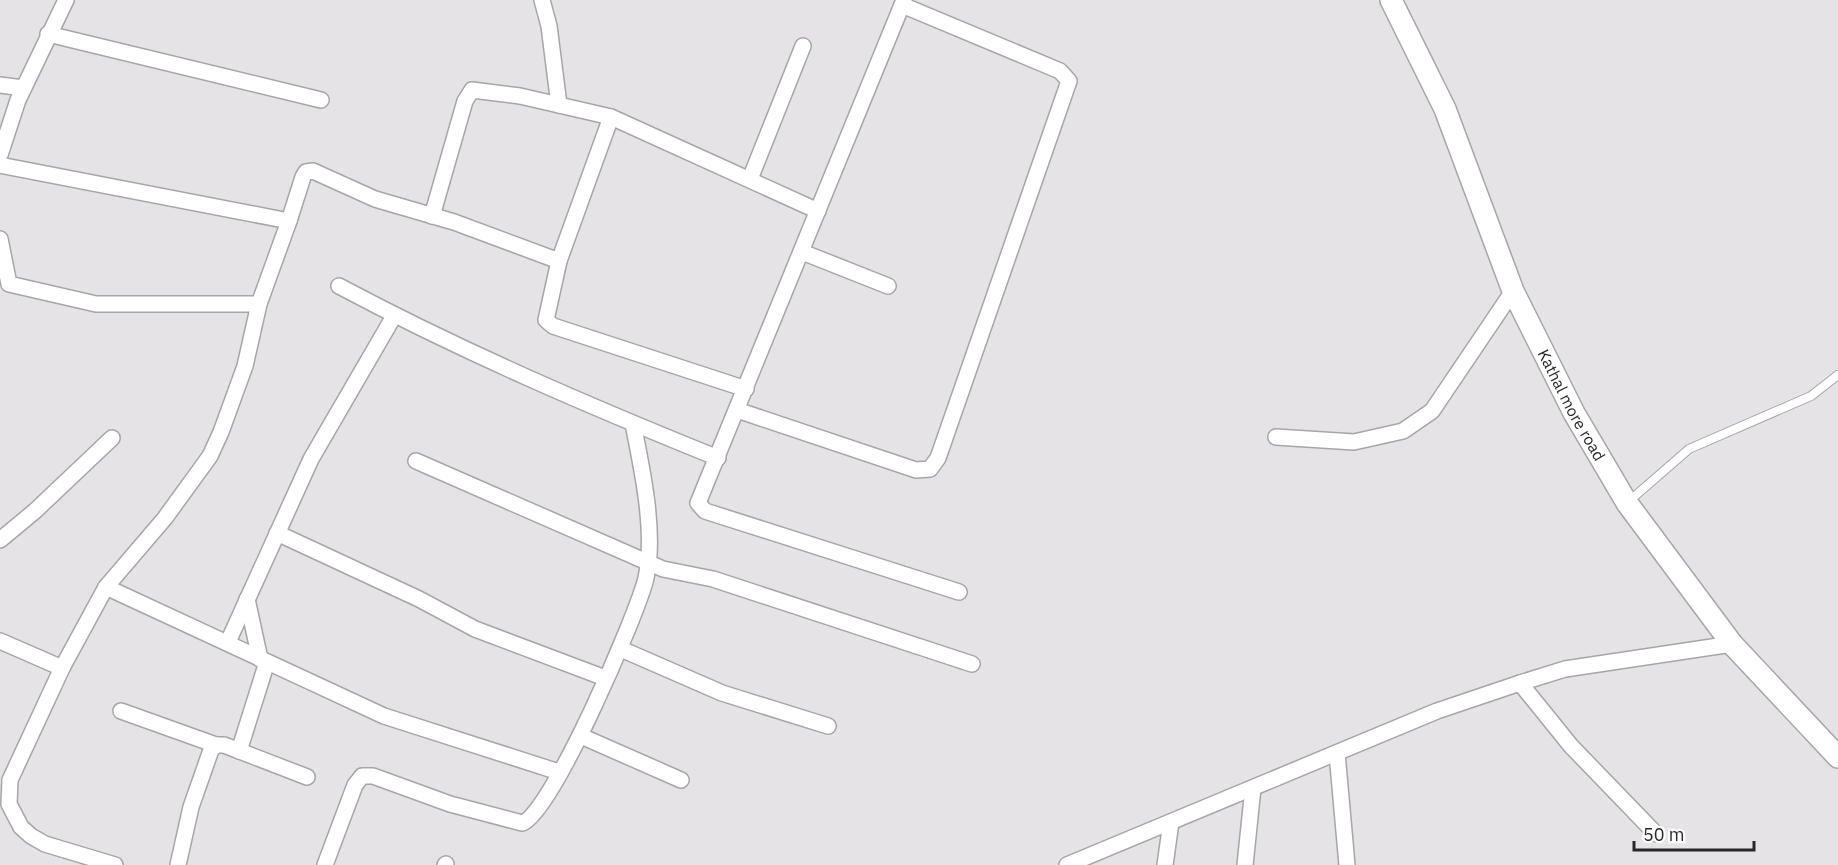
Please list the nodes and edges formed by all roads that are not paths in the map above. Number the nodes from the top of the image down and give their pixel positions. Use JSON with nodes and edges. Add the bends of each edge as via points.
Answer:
{"nodes":[{"id":1,"x":66,"y":0,"type":"edge"},
{"id":2,"x":542,"y":0,"type":"edge"},
{"id":3,"x":1391,"y":0,"type":"edge"},
{"id":4,"x":903,"y":2,"type":"edge"},
{"id":5,"x":48,"y":34,"type":"junction"},
{"id":6,"x":803,"y":46,"type":"dead end"},
{"id":7,"x":0,"y":85,"type":"edge"},
{"id":8,"x":23,"y":88,"type":"junction"},
{"id":9,"x":321,"y":100,"type":"dead end"},
{"id":10,"x":559,"y":105,"type":"junction"},
{"id":11,"x":611,"y":117,"type":"junction"},
{"id":12,"x":0,"y":155,"type":"edge"},
{"id":13,"x":0,"y":165,"type":"edge"},
{"id":14,"x":750,"y":179,"type":"junction"},
{"id":15,"x":818,"y":211,"type":"junction"},
{"id":16,"x":432,"y":216,"type":"junction"},
{"id":17,"x":289,"y":221,"type":"junction"},
{"id":18,"x":0,"y":239,"type":"edge"},
{"id":19,"x":801,"y":252,"type":"junction"},
{"id":20,"x":559,"y":261,"type":"junction"},
{"id":21,"x":4,"y":283,"type":"edge"},
{"id":22,"x":339,"y":286,"type":"dead end"},
{"id":23,"x":888,"y":286,"type":"dead end"},
{"id":24,"x":1513,"y":291,"type":"junction"},
{"id":25,"x":259,"y":304,"type":"junction"},
{"id":26,"x":394,"y":316,"type":"junction"},
{"id":27,"x":1838,"y":375,"type":"edge"},
{"id":28,"x":746,"y":389,"type":"junction"},
{"id":29,"x":737,"y":410,"type":"junction"},
{"id":30,"x":633,"y":424,"type":"junction"},
{"id":31,"x":1276,"y":437,"type":"dead end"},
{"id":32,"x":112,"y":438,"type":"dead end"},
{"id":33,"x":717,"y":458,"type":"junction"},
{"id":34,"x":416,"y":461,"type":"dead end"},
{"id":35,"x":1627,"y":503,"type":"junction"},
{"id":36,"x":277,"y":533,"type":"junction"},
{"id":37,"x":0,"y":540,"type":"edge"},
{"id":38,"x":647,"y":564,"type":"junction"},
{"id":39,"x":106,"y":587,"type":"junction"},
{"id":40,"x":959,"y":592,"type":"dead end"},
{"id":41,"x":247,"y":599,"type":"junction"},
{"id":42,"x":0,"y":641,"type":"edge"},
{"id":43,"x":228,"y":642,"type":"junction"},
{"id":44,"x":1732,"y":644,"type":"junction"},
{"id":45,"x":621,"y":649,"type":"junction"},
{"id":46,"x":264,"y":661,"type":"junction"},
{"id":47,"x":972,"y":664,"type":"dead end"},
{"id":48,"x":62,"y":668,"type":"junction"},
{"id":49,"x":605,"y":678,"type":"junction"},
{"id":50,"x":1520,"y":683,"type":"junction"},
{"id":51,"x":121,"y":711,"type":"dead end"},
{"id":52,"x":828,"y":726,"type":"dead end"},
{"id":53,"x":581,"y":736,"type":"junction"},
{"id":54,"x":216,"y":745,"type":"junction"},
{"id":55,"x":238,"y":751,"type":"junction"},
{"id":56,"x":1337,"y":753,"type":"junction"},
{"id":57,"x":1838,"y":757,"type":"edge"},
{"id":58,"x":559,"y":772,"type":"junction"},
{"id":59,"x":307,"y":777,"type":"dead end"},
{"id":60,"x":681,"y":780,"type":"dead end"},
{"id":61,"x":1253,"y":788,"type":"junction"},
{"id":62,"x":1171,"y":822,"type":"junction"},
{"id":63,"x":1656,"y":834,"type":"dead end"},
{"id":64,"x":115,"y":865,"type":"edge"},
{"id":65,"x":178,"y":865,"type":"edge"},
{"id":66,"x":325,"y":865,"type":"edge"},
{"id":67,"x":1067,"y":865,"type":"edge"},
{"id":68,"x":1165,"y":865,"type":"edge"},
{"id":69,"x":1245,"y":865,"type":"edge"},
{"id":70,"x":1347,"y":865,"type":"edge"}],
"edges":[{"from":1,"to":5,"type":"street"},
{"from":2,"to":10,"type":"street"},
{"from":3,"to":24,"type":"main road","name":"Kathal more road","via":[[1445,109]]},
{"from":4,"to":15,"type":"street"},
{"from":4,"to":29,"type":"street","via":[[1060,71],[1069,81],[938,458],[930,470],[916,470]]},
{"from":5,"to":8,"type":"street"},
{"from":5,"to":9,"type":"street"},
{"from":6,"to":14,"type":"street"},
{"from":7,"to":8,"type":"street"},
{"from":8,"to":12,"type":"street"},
{"from":10,"to":11,"type":"street"},
{"from":10,"to":16,"type":"street","via":[[472,90],[465,101]]},
{"from":11,"to":14,"type":"street"},
{"from":11,"to":20,"type":"street"},
{"from":13,"to":17,"type":"street"},
{"from":14,"to":15,"type":"street"},
{"from":15,"to":19,"type":"street"},
{"from":16,"to":17,"type":"street","via":[[375,200],[313,171],[303,177]]},
{"from":16,"to":20,"type":"street"},
{"from":17,"to":25,"type":"street"},
{"from":18,"to":21,"type":"street"},
{"from":19,"to":23,"type":"street"},
{"from":19,"to":28,"type":"street"},
{"from":20,"to":28,"type":"street","via":[[546,320],[553,326]]},
{"from":21,"to":25,"type":"street","via":[[96,304]]},
{"from":22,"to":26,"type":"street"},
{"from":24,"to":31,"type":"street","via":[[1432,411],[1403,431],[1354,442]]},
{"from":24,"to":35,"type":"main road","name":"Kathal more road","via":[[1574,413]]},
{"from":25,"to":39,"type":"street","via":[[245,366],[210,456],[165,518]]},
{"from":26,"to":30,"type":"street"},
{"from":26,"to":36,"type":"street","via":[[311,459]]},
{"from":27,"to":35,"type":"lane","via":[[1811,396],[1689,448]]},
{"from":28,"to":29,"type":"street"},
{"from":29,"to":33,"type":"street"},
{"from":30,"to":33,"type":"street"},
{"from":30,"to":38,"type":"street","via":[[642,471]]},
{"from":32,"to":37,"type":"street"},
{"from":33,"to":40,"type":"street","via":[[698,503],[705,511]]},
{"from":34,"to":38,"type":"street"},
{"from":35,"to":44,"type":"main road","name":"Kathal more road"},
{"from":36,"to":41,"type":"street"},
{"from":36,"to":49,"type":"street","via":[[475,629]]},
{"from":38,"to":45,"type":"street"},
{"from":38,"to":47,"type":"street","via":[[713,579]]},
{"from":39,"to":43,"type":"street"},
{"from":39,"to":48,"type":"street"},
{"from":41,"to":43,"type":"street"},
{"from":41,"to":46,"type":"street"},
{"from":42,"to":48,"type":"street"},
{"from":43,"to":46,"type":"street"},
{"from":44,"to":50,"type":"street","via":[[1565,669]]},
{"from":44,"to":57,"type":"main road","name":"Kathal more road"},
{"from":45,"to":49,"type":"street"},
{"from":45,"to":52,"type":"street","via":[[722,693]]},
{"from":46,"to":55,"type":"street"},
{"from":46,"to":58,"type":"street","via":[[384,716]]},
{"from":48,"to":64,"type":"street","via":[[10,780],[9,804],[21,827],[31,836]]},
{"from":49,"to":53,"type":"street"},
{"from":50,"to":56,"type":"street","via":[[1437,711]]},
{"from":50,"to":63,"type":"street","via":[[1571,746]]},
{"from":51,"to":54,"type":"street"},
{"from":53,"to":58,"type":"street"},
{"from":53,"to":60,"type":"street"},
{"from":54,"to":55,"type":"street"},
{"from":54,"to":65,"type":"street","via":[[191,807]]},
{"from":55,"to":59,"type":"street"},
{"from":56,"to":61,"type":"street"},
{"from":56,"to":70,"type":"street"},
{"from":58,"to":66,"type":"street","via":[[537,813],[522,823],[450,804],[373,776],[362,776]]},
{"from":61,"to":62,"type":"street"},
{"from":61,"to":69,"type":"street"},
{"from":62,"to":67,"type":"street"},
{"from":62,"to":68,"type":"street"}]}
